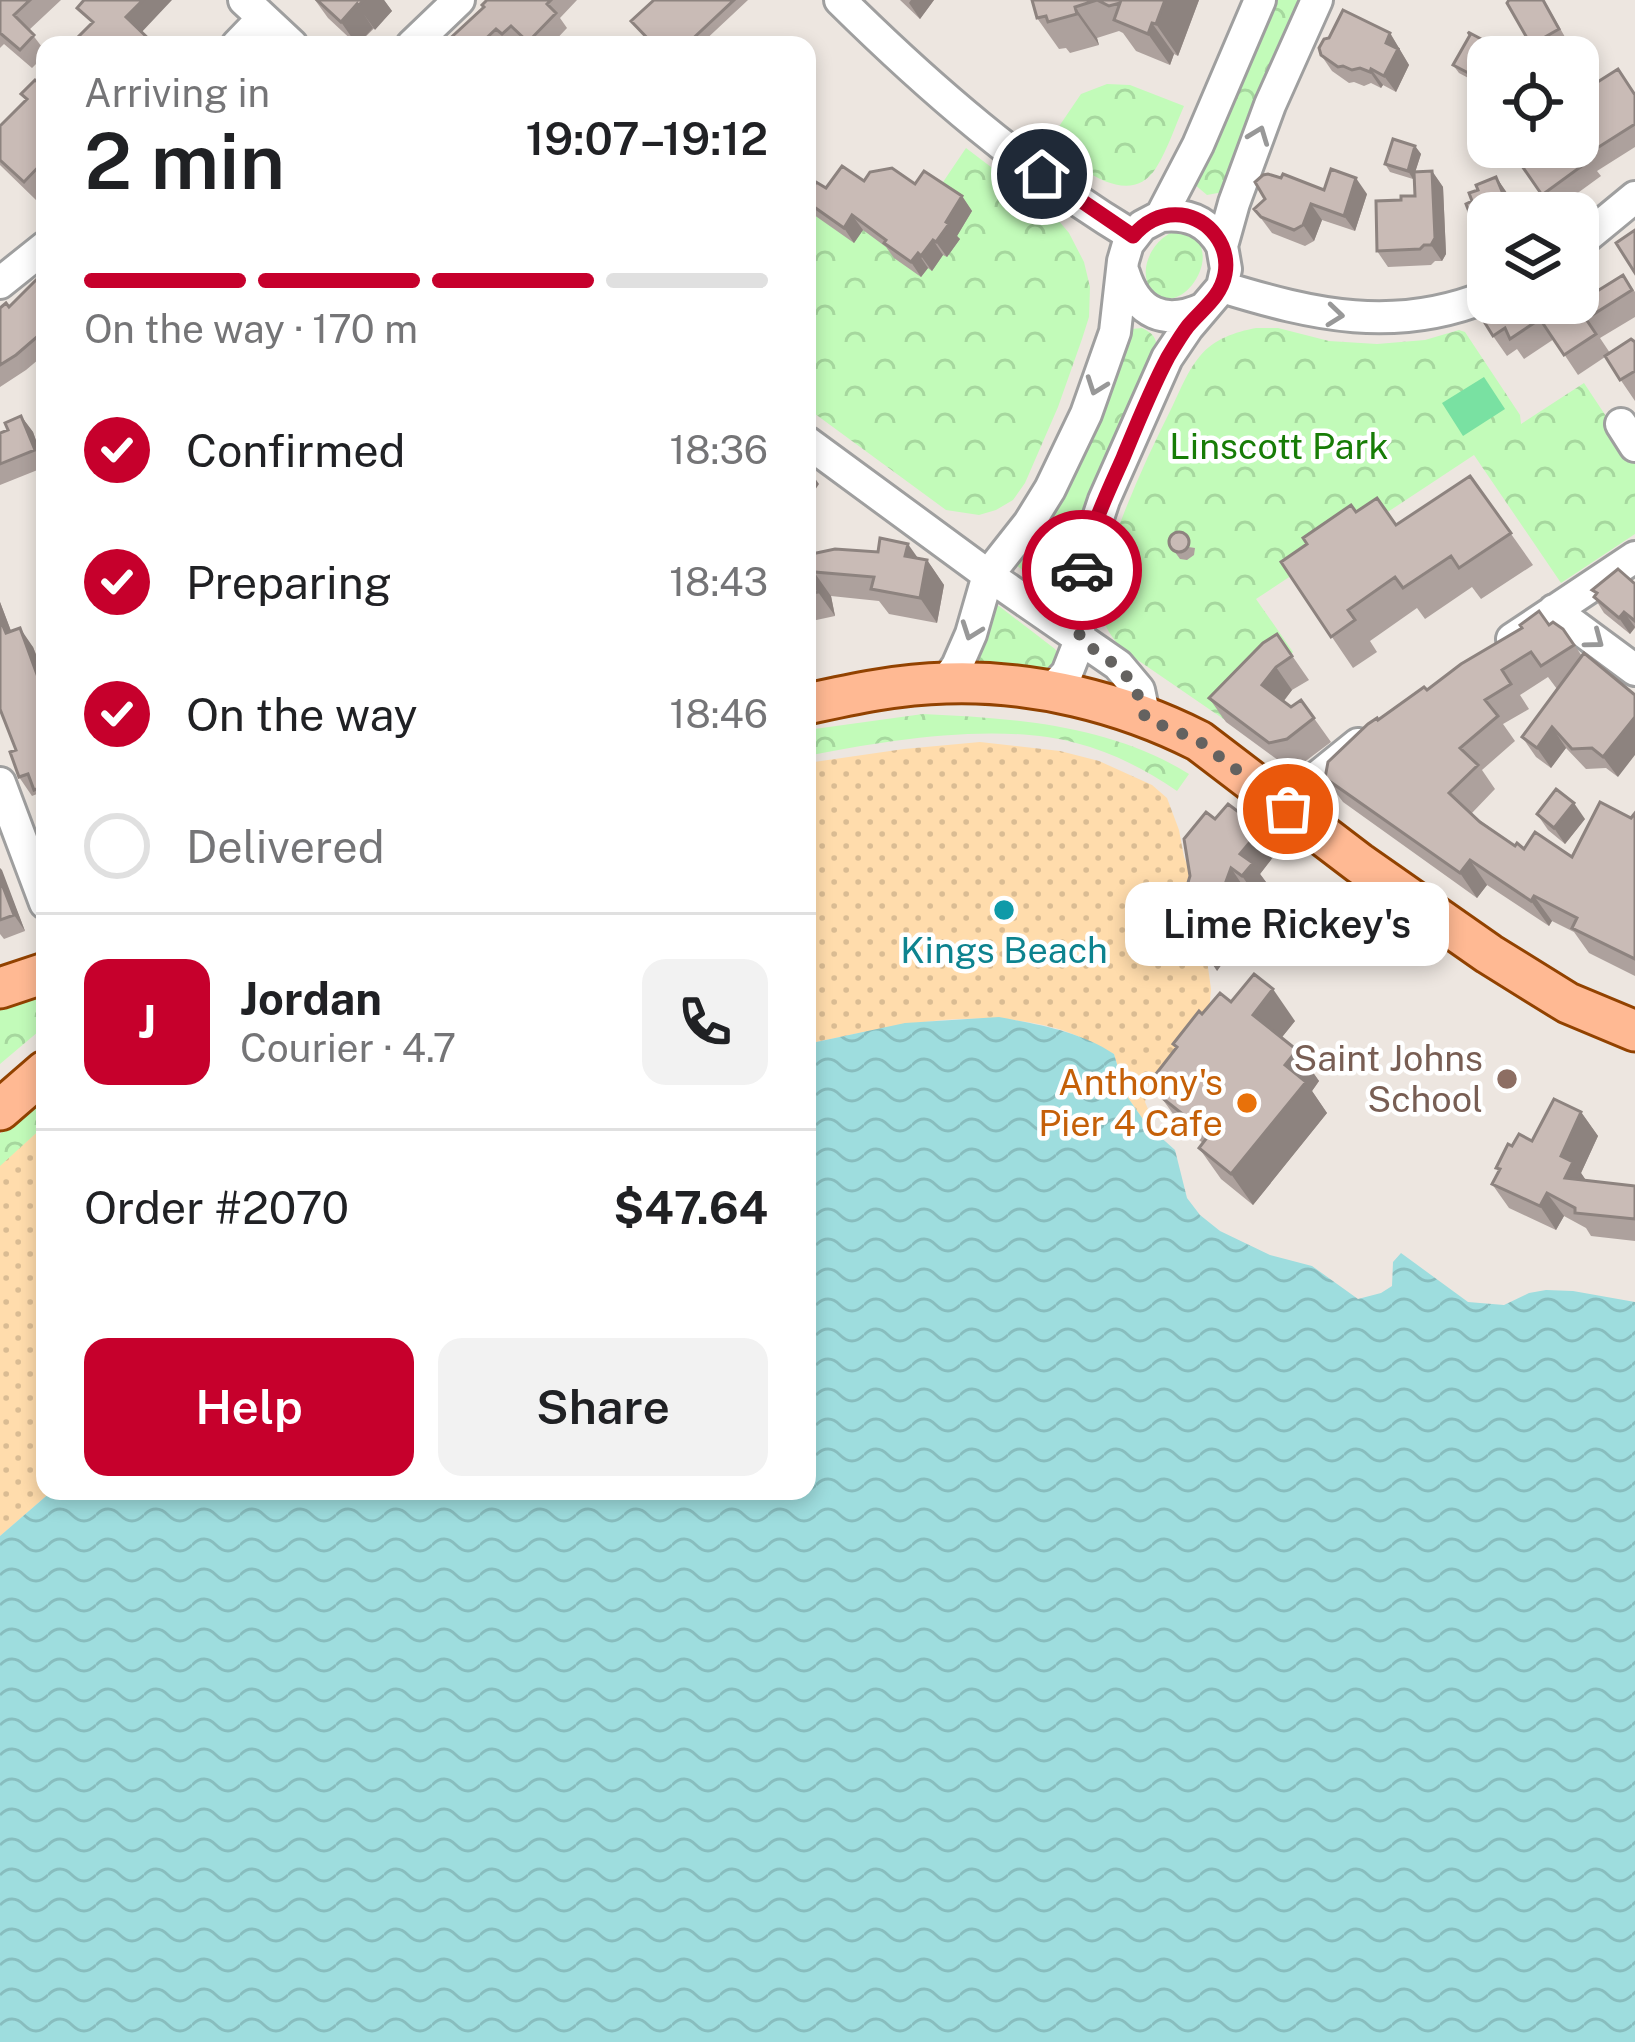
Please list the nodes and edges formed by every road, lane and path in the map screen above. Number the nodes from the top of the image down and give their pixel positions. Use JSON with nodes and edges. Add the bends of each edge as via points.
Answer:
{"nodes":[{"id":1,"x":459,"y":0,"type":"edge"},
{"id":2,"x":840,"y":0,"type":"edge"},
{"id":3,"x":1260,"y":0,"type":"edge"},
{"id":4,"x":1317,"y":0,"type":"edge"},
{"id":5,"x":254,"y":9,"type":"edge"},
{"id":6,"x":282,"y":36,"type":"edge"},
{"id":7,"x":421,"y":36,"type":"edge"},
{"id":8,"x":1635,"y":197,"type":"edge"},
{"id":9,"x":1161,"y":216,"type":"junction"},
{"id":10,"x":1599,"y":227,"type":"edge"},
{"id":11,"x":1133,"y":236,"type":"junction"},
{"id":12,"x":1222,"y":245,"type":"junction"},
{"id":13,"x":36,"y":254,"type":"edge"},
{"id":14,"x":1124,"y":272,"type":"junction"},
{"id":15,"x":0,"y":283,"type":"edge"},
{"id":16,"x":1213,"y":297,"type":"junction"},
{"id":17,"x":1467,"y":302,"type":"edge"},
{"id":18,"x":816,"y":449,"type":"edge"},
{"id":19,"x":1635,"y":556,"type":"edge"},
{"id":20,"x":988,"y":575,"type":"junction"},
{"id":21,"x":1554,"y":610,"type":"junction"},
{"id":22,"x":1080,"y":640,"type":"junction"},
{"id":23,"x":1481,"y":660,"type":"edge"},
{"id":24,"x":1635,"y":670,"type":"edge"},
{"id":25,"x":945,"y":682,"type":"junction"},
{"id":26,"x":1051,"y":690,"type":"junction"},
{"id":27,"x":816,"y":702,"type":"edge"},
{"id":28,"x":1145,"y":718,"type":"junction"},
{"id":29,"x":1387,"y":724,"type":"edge"},
{"id":30,"x":0,"y":783,"type":"edge"},
{"id":31,"x":1288,"y":809,"type":"junction"},
{"id":32,"x":36,"y":880,"type":"edge"},
{"id":33,"x":36,"y":976,"type":"edge"},
{"id":34,"x":0,"y":988,"type":"edge"},
{"id":35,"x":1635,"y":1031,"type":"edge"},
{"id":36,"x":36,"y":1079,"type":"edge"},
{"id":37,"x":0,"y":1110,"type":"edge"}],
"edges":[{"from":1,"to":7,"type":"street"},
{"from":2,"to":11,"type":"street","via":[[964,115]]},
{"from":3,"to":9,"type":"street"},
{"from":12,"to":4,"type":"street","one_way":true},
{"from":5,"to":6,"type":"street"},
{"from":8,"to":10,"type":"street"},
{"from":9,"to":11,"type":"street"},
{"from":9,"to":12,"type":"street","via":[[1194,218]]},
{"from":11,"to":14,"type":"street"},
{"from":12,"to":16,"type":"street","via":[[1226,269]]},
{"from":13,"to":15,"type":"street"},
{"from":14,"to":16,"type":"street","via":[[1132,295],[1155,313],[1178,317]]},
{"from":14,"to":20,"type":"street","one_way":true,"via":[[1115,332],[1070,451]]},
{"from":16,"to":17,"type":"street","one_way":true,"via":[[1356,317]]},
{"from":16,"to":22,"type":"street","via":[[1168,358],[1092,534],[1079,589]]},
{"from":18,"to":20,"type":"street"},
{"from":19,"to":21,"type":"street"},
{"from":20,"to":22,"type":"street"},
{"from":20,"to":25,"type":"street","one_way":true,"via":[[971,634]]},
{"from":21,"to":23,"type":"street"},
{"from":21,"to":24,"type":"street","one_way":true},
{"from":22,"to":26,"type":"street"},
{"from":22,"to":28,"type":"street","via":[[1139,690]]},
{"from":25,"to":26,"type":"main road"},
{"from":25,"to":27,"type":"main road"},
{"from":26,"to":28,"type":"main road"},
{"from":28,"to":31,"type":"main road","via":[[1199,741]]},
{"from":29,"to":31,"type":"street"},
{"from":30,"to":32,"type":"street"},
{"from":31,"to":35,"type":"main road","via":[[1505,964]]},
{"from":33,"to":34,"type":"main road"},
{"from":36,"to":37,"type":"main road"}]}
